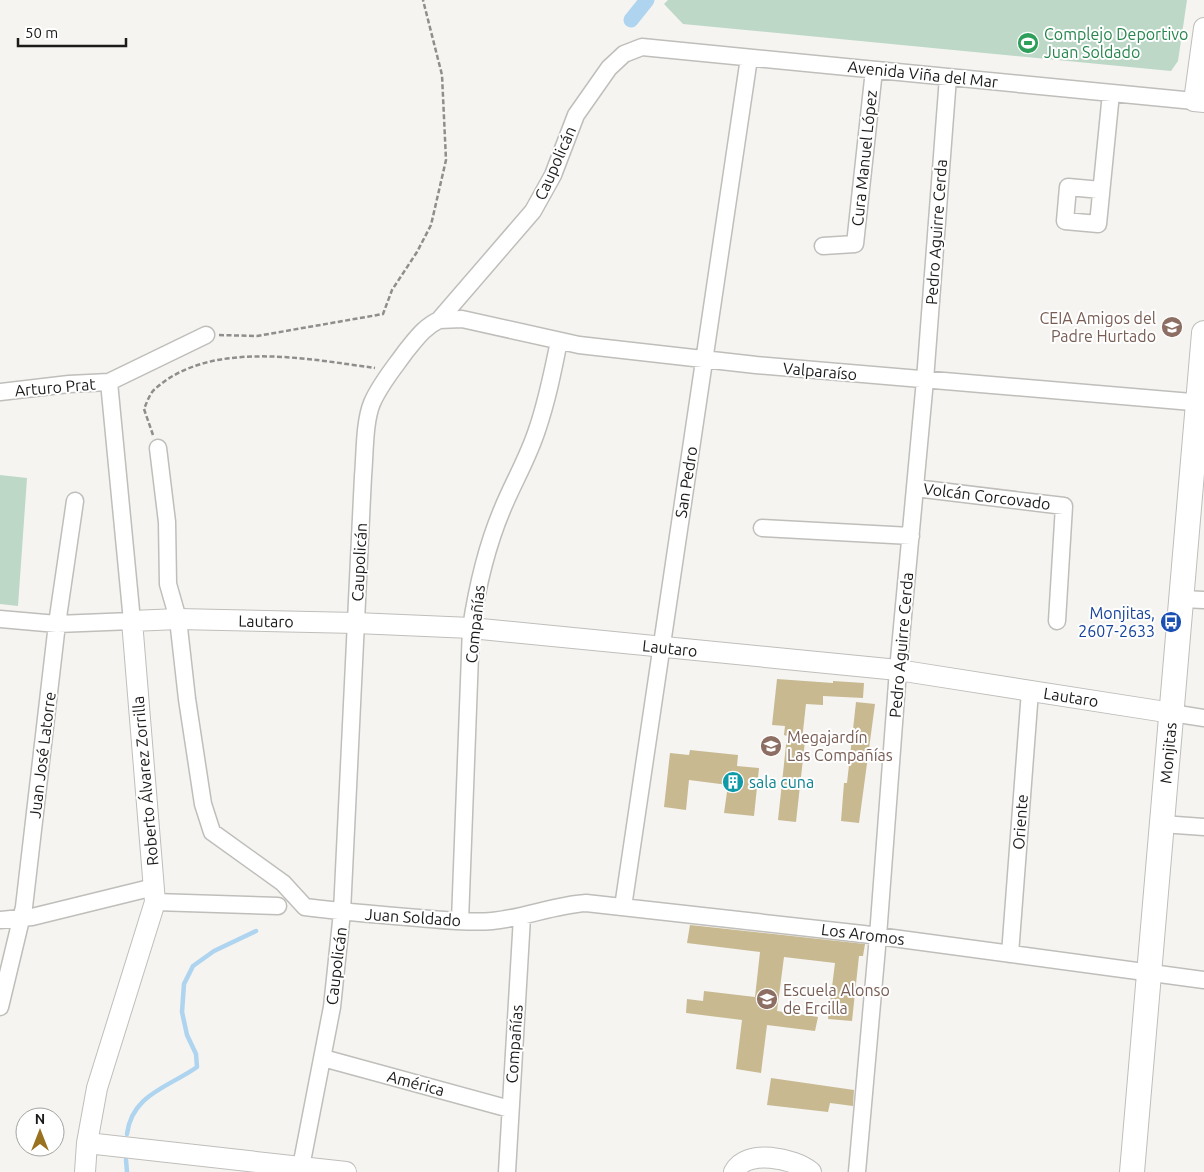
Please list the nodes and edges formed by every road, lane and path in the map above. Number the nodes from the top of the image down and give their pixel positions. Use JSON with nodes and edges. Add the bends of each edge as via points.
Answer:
{"nodes":[{"id":1,"x":423,"y":0,"type":"edge"},
{"id":2,"x":1204,"y":28,"type":"edge"},
{"id":3,"x":642,"y":47,"type":"joint"},
{"id":4,"x":748,"y":58,"type":"junction"},
{"id":5,"x":874,"y":70,"type":"junction"},
{"id":6,"x":948,"y":77,"type":"junction"},
{"id":7,"x":1111,"y":93,"type":"junction"},
{"id":8,"x":1199,"y":101,"type":"edge"},
{"id":9,"x":1101,"y":190,"type":"dead end"},
{"id":10,"x":823,"y":246,"type":"dead end"},
{"id":11,"x":439,"y":320,"type":"junction"},
{"id":12,"x":1204,"y":333,"type":"edge"},
{"id":13,"x":206,"y":335,"type":"joint"},
{"id":14,"x":559,"y":341,"type":"junction"},
{"id":15,"x":704,"y":359,"type":"junction"},
{"id":16,"x":391,"y":371,"type":"junction"},
{"id":17,"x":925,"y":380,"type":"junction"},
{"id":18,"x":109,"y":382,"type":"junction"},
{"id":19,"x":0,"y":392,"type":"edge"},
{"id":20,"x":1201,"y":403,"type":"edge"},
{"id":21,"x":158,"y":448,"type":"joint"},
{"id":22,"x":915,"y":488,"type":"junction"},
{"id":23,"x":75,"y":501,"type":"dead end"},
{"id":24,"x":762,"y":528,"type":"dead end"},
{"id":25,"x":911,"y":536,"type":"junction"},
{"id":26,"x":1193,"y":600,"type":"edge"},
{"id":27,"x":0,"y":619,"type":"edge"},
{"id":28,"x":178,"y":620,"type":"junction"},
{"id":29,"x":132,"y":621,"type":"junction"},
{"id":30,"x":1057,"y":621,"type":"dead end"},
{"id":31,"x":356,"y":623,"type":"junction"},
{"id":32,"x":57,"y":624,"type":"junction"},
{"id":33,"x":471,"y":628,"type":"junction"},
{"id":34,"x":661,"y":648,"type":"junction"},
{"id":35,"x":898,"y":670,"type":"junction"},
{"id":36,"x":1030,"y":691,"type":"junction"},
{"id":37,"x":1172,"y":713,"type":"junction"},
{"id":38,"x":1204,"y":718,"type":"edge"},
{"id":39,"x":1162,"y":824,"type":"junction"},
{"id":40,"x":1204,"y":826,"type":"edge"},
{"id":41,"x":155,"y":894,"type":"junction"},
{"id":42,"x":278,"y":906,"type":"dead end"},
{"id":43,"x":623,"y":907,"type":"junction"},
{"id":44,"x":342,"y":912,"type":"junction"},
{"id":45,"x":522,"y":917,"type":"junction"},
{"id":46,"x":21,"y":918,"type":"junction"},
{"id":47,"x":0,"y":920,"type":"edge"},
{"id":48,"x":460,"y":921,"type":"junction"},
{"id":49,"x":878,"y":936,"type":"junction"},
{"id":50,"x":1010,"y":954,"type":"junction"},
{"id":51,"x":1148,"y":973,"type":"junction"},
{"id":52,"x":1204,"y":980,"type":"edge"},
{"id":53,"x":0,"y":1007,"type":"edge"},
{"id":54,"x":323,"y":1058,"type":"junction"},
{"id":55,"x":510,"y":1109,"type":"junction"},
{"id":56,"x":87,"y":1143,"type":"junction"},
{"id":57,"x":300,"y":1169,"type":"edge"},
{"id":58,"x":734,"y":1170,"type":"edge"},
{"id":59,"x":85,"y":1172,"type":"edge"},
{"id":60,"x":346,"y":1172,"type":"edge"},
{"id":61,"x":507,"y":1172,"type":"edge"},
{"id":62,"x":811,"y":1172,"type":"edge"},
{"id":63,"x":856,"y":1172,"type":"edge"},
{"id":64,"x":1132,"y":1172,"type":"edge"}],
"edges":[{"from":1,"to":13,"type":"path","via":[[442,75],[446,160],[431,225],[392,290],[383,314],[257,336]]},
{"from":2,"to":8,"type":"street"},
{"from":3,"to":4,"type":"street","name":"Avenida Viña del Mar"},
{"from":3,"to":11,"type":"street","name":"Caupolicán","via":[[624,54],[609,68],[576,115],[553,174],[533,211]]},
{"from":4,"to":5,"type":"street","name":"Avenida Viña del Mar"},
{"from":4,"to":15,"type":"street","name":"San Pedro"},
{"from":5,"to":6,"type":"street","name":"Avenida Viña del Mar"},
{"from":5,"to":10,"type":"street","name":"Cura Manuel López","via":[[855,244]]},
{"from":6,"to":7,"type":"street","name":"Avenida Viña del Mar"},
{"from":6,"to":17,"type":"street","name":"Pedro Aguirre Cerda"},
{"from":7,"to":8,"type":"street","name":"Avenida Viña del Mar"},
{"from":7,"to":9,"type":"street"},
{"from":11,"to":14,"type":"street","name":"Valparaíso","via":[[462,319]]},
{"from":11,"to":16,"type":"street","name":"Caupolicán","via":[[423,330]]},
{"from":12,"to":20,"type":"main road","name":"Monjitas"},
{"from":13,"to":18,"type":"street"},
{"from":14,"to":15,"type":"street","name":"Valparaíso"},
{"from":14,"to":33,"type":"street","name":"Compañías","via":[[538,429],[501,511],[484,563]]},
{"from":15,"to":17,"type":"street","name":"Valparaíso"},
{"from":15,"to":34,"type":"street","name":"San Pedro"},
{"from":16,"to":21,"type":"path","via":[[310,359],[262,356],[215,360],[185,369],[154,390],[144,408]]},
{"from":16,"to":31,"type":"street","name":"Caupolicán","via":[[372,405],[366,436]]},
{"from":17,"to":20,"type":"street","name":"Valparaíso"},
{"from":17,"to":22,"type":"street","name":"Pedro Aguirre Cerda"},
{"from":18,"to":19,"type":"street","name":"Arturo Prat"},
{"from":18,"to":29,"type":"street","name":"Roberto Álvarez Zorrilla"},
{"from":20,"to":26,"type":"main road","name":"Monjitas"},
{"from":21,"to":28,"type":"street","via":[[167,522],[168,584]]},
{"from":22,"to":25,"type":"street","name":"Pedro Aguirre Cerda"},
{"from":22,"to":30,"type":"street","name":"Volcán Corcovado","via":[[1064,506]]},
{"from":23,"to":32,"type":"street","name":"Juan José Latorre"},
{"from":24,"to":25,"type":"street"},
{"from":25,"to":35,"type":"street","name":"Pedro Aguirre Cerda"},
{"from":26,"to":37,"type":"main road","name":"Monjitas"},
{"from":27,"to":32,"type":"street"},
{"from":28,"to":29,"type":"street","name":"Lautaro"},
{"from":28,"to":31,"type":"street","name":"Lautaro"},
{"from":28,"to":44,"type":"street","name":"Juan Soldado","via":[[201,795],[212,832],[283,883],[305,908]]},
{"from":29,"to":32,"type":"street"},
{"from":29,"to":41,"type":"street","name":"Roberto Álvarez Zorrilla"},
{"from":31,"to":33,"type":"street","name":"Lautaro"},
{"from":31,"to":44,"type":"street","name":"Caupolicán"},
{"from":32,"to":46,"type":"street","name":"Juan José Latorre"},
{"from":33,"to":34,"type":"street","name":"Lautaro"},
{"from":33,"to":48,"type":"street","name":"Compañías"},
{"from":34,"to":35,"type":"street","name":"Lautaro"},
{"from":34,"to":43,"type":"street","name":"San Pedro"},
{"from":35,"to":36,"type":"street","name":"Lautaro"},
{"from":35,"to":49,"type":"street","name":"Pedro Aguirre Cerda"},
{"from":36,"to":37,"type":"street","name":"Lautaro"},
{"from":36,"to":50,"type":"street","name":"Oriente"},
{"from":37,"to":38,"type":"street","name":"Lautaro"},
{"from":37,"to":39,"type":"main road","name":"Monjitas"},
{"from":39,"to":40,"type":"street"},
{"from":39,"to":51,"type":"main road","name":"Monjitas"},
{"from":41,"to":42,"type":"street"},
{"from":41,"to":46,"type":"street"},
{"from":41,"to":56,"type":"street","name":"Roberto Álvarez Zorrilla","via":[[96,1088]]},
{"from":43,"to":45,"type":"street","name":"Los Aromos","via":[[569,904]]},
{"from":43,"to":49,"type":"street","name":"Los Aromos"},
{"from":44,"to":48,"type":"street","name":"Juan Soldado"},
{"from":44,"to":54,"type":"street","name":"Caupolicán"},
{"from":45,"to":48,"type":"street","name":"Juan Soldado"},
{"from":45,"to":55,"type":"street","name":"Compañías"},
{"from":46,"to":47,"type":"street"},
{"from":46,"to":53,"type":"street","name":"Juan José Latorre"},
{"from":49,"to":50,"type":"street","name":"Los Aromos"},
{"from":49,"to":63,"type":"street","name":"Pedro Aguirre Cerda"},
{"from":50,"to":51,"type":"street","name":"Los Aromos"},
{"from":51,"to":52,"type":"street","name":"Los Aromos"},
{"from":51,"to":64,"type":"main road","name":"Monjitas"},
{"from":54,"to":55,"type":"street","name":"América"},
{"from":54,"to":57,"type":"street","name":"Caupolicán"},
{"from":55,"to":61,"type":"street","name":"Compañías"},
{"from":56,"to":57,"type":"street"},
{"from":56,"to":59,"type":"street","name":"Roberto Álvarez Zorrilla"},
{"from":57,"to":60,"type":"street"},
{"from":58,"to":62,"type":"street","via":[[746,1161],[774,1158],[791,1160]]}]}
